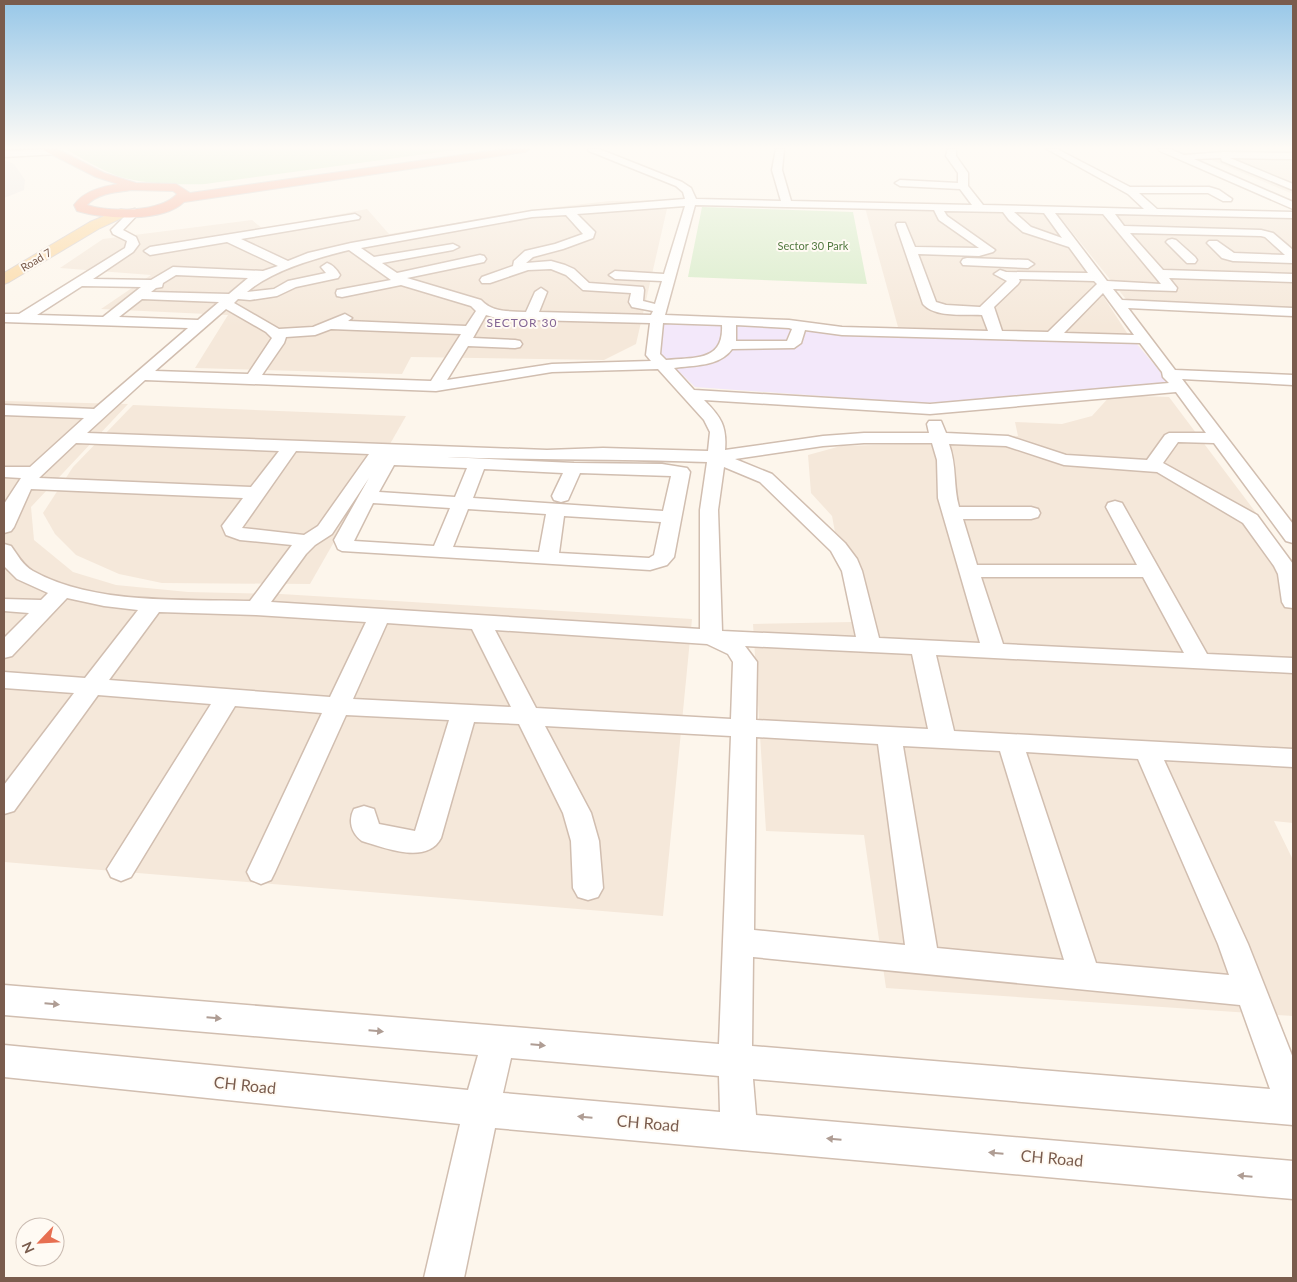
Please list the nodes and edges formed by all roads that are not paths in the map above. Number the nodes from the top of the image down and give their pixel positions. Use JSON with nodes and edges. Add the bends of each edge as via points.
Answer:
{"nodes":[{"id":1,"x":937,"y":208,"type":"edge"},
{"id":2,"x":85,"y":209,"type":"edge"},
{"id":3,"x":153,"y":209,"type":"edge"},
{"id":4,"x":598,"y":209,"type":"edge"},
{"id":5,"x":689,"y":209,"type":"edge"},
{"id":6,"x":973,"y":209,"type":"edge"},
{"id":7,"x":980,"y":209,"type":"joint"},
{"id":8,"x":1150,"y":209,"type":"edge"},
{"id":9,"x":1007,"y":210,"type":"junction"},
{"id":10,"x":1046,"y":210,"type":"junction"},
{"id":11,"x":568,"y":211,"type":"junction"},
{"id":12,"x":1106,"y":211,"type":"junction"},
{"id":13,"x":98,"y":213,"type":"junction"},
{"id":14,"x":128,"y":213,"type":"junction"},
{"id":15,"x":1155,"y":213,"type":"junction"},
{"id":16,"x":1293,"y":215,"type":"edge"},
{"id":17,"x":355,"y":217,"type":"dead end"},
{"id":18,"x":244,"y":224,"type":"dead end"},
{"id":19,"x":306,"y":225,"type":"junction"},
{"id":20,"x":901,"y":225,"type":"dead end"},
{"id":21,"x":1121,"y":229,"type":"junction"},
{"id":22,"x":264,"y":231,"type":"junction"},
{"id":23,"x":227,"y":237,"type":"junction"},
{"id":24,"x":284,"y":239,"type":"dead end"},
{"id":25,"x":1131,"y":241,"type":"junction"},
{"id":26,"x":134,"y":242,"type":"junction"},
{"id":27,"x":452,"y":242,"type":"junction"},
{"id":28,"x":1148,"y":242,"type":"dead end"},
{"id":29,"x":194,"y":243,"type":"junction"},
{"id":30,"x":1071,"y":244,"type":"junction"},
{"id":31,"x":1213,"y":244,"type":"junction"},
{"id":32,"x":1282,"y":246,"type":"junction"},
{"id":33,"x":349,"y":247,"type":"junction"},
{"id":34,"x":298,"y":248,"type":"dead end"},
{"id":35,"x":150,"y":251,"type":"junction"},
{"id":36,"x":213,"y":254,"type":"dead end"},
{"id":37,"x":984,"y":255,"type":"junction"},
{"id":38,"x":312,"y":256,"type":"junction"},
{"id":39,"x":913,"y":256,"type":"junction"},
{"id":40,"x":1251,"y":258,"type":"junction"},
{"id":41,"x":1293,"y":258,"type":"edge"},
{"id":42,"x":480,"y":259,"type":"dead end"},
{"id":43,"x":1147,"y":259,"type":"junction"},
{"id":44,"x":361,"y":260,"type":"junction"},
{"id":45,"x":1191,"y":260,"type":"junction"},
{"id":46,"x":226,"y":262,"type":"dead end"},
{"id":47,"x":282,"y":266,"type":"junction"},
{"id":48,"x":327,"y":267,"type":"junction"},
{"id":49,"x":4,"y":269,"type":"edge"},
{"id":50,"x":99,"y":269,"type":"junction"},
{"id":51,"x":513,"y":269,"type":"junction"},
{"id":52,"x":124,"y":270,"type":"dead end"},
{"id":53,"x":173,"y":271,"type":"junction"},
{"id":54,"x":571,"y":272,"type":"junction"},
{"id":55,"x":208,"y":273,"type":"junction"},
{"id":56,"x":1160,"y":274,"type":"junction"},
{"id":57,"x":1002,"y":275,"type":"junction"},
{"id":58,"x":1041,"y":276,"type":"junction"},
{"id":59,"x":1230,"y":276,"type":"junction"},
{"id":60,"x":153,"y":277,"type":"junction"},
{"id":61,"x":1274,"y":277,"type":"junction"},
{"id":62,"x":669,"y":278,"type":"junction"},
{"id":63,"x":1293,"y":278,"type":"edge"},
{"id":64,"x":4,"y":279,"type":"edge"},
{"id":65,"x":399,"y":279,"type":"junction"},
{"id":66,"x":486,"y":280,"type":"dead end"},
{"id":67,"x":1099,"y":281,"type":"junction"},
{"id":68,"x":79,"y":282,"type":"junction"},
{"id":69,"x":191,"y":285,"type":"junction"},
{"id":70,"x":236,"y":291,"type":"junction"},
{"id":71,"x":541,"y":292,"type":"dead end"},
{"id":72,"x":342,"y":293,"type":"dead end"},
{"id":73,"x":139,"y":295,"type":"junction"},
{"id":74,"x":177,"y":296,"type":"junction"},
{"id":75,"x":1116,"y":304,"type":"junction"},
{"id":76,"x":483,"y":310,"type":"junction"},
{"id":77,"x":987,"y":311,"type":"junction"},
{"id":78,"x":1293,"y":312,"type":"edge"},
{"id":79,"x":658,"y":314,"type":"junction"},
{"id":80,"x":402,"y":316,"type":"dead end"},
{"id":81,"x":531,"y":316,"type":"junction"},
{"id":82,"x":4,"y":318,"type":"edge"},
{"id":83,"x":23,"y":318,"type":"junction"},
{"id":84,"x":106,"y":321,"type":"junction"},
{"id":85,"x":144,"y":321,"type":"junction"},
{"id":86,"x":729,"y":321,"type":"junction"},
{"id":87,"x":200,"y":324,"type":"junction"},
{"id":88,"x":331,"y":325,"type":"junction"},
{"id":89,"x":800,"y":325,"type":"junction"},
{"id":90,"x":276,"y":333,"type":"junction"},
{"id":91,"x":997,"y":335,"type":"junction"},
{"id":92,"x":466,"y":336,"type":"junction"},
{"id":93,"x":1052,"y":336,"type":"junction"},
{"id":94,"x":1142,"y":339,"type":"junction"},
{"id":95,"x":515,"y":344,"type":"dead end"},
{"id":96,"x":728,"y":345,"type":"junction"},
{"id":97,"x":662,"y":366,"type":"junction"},
{"id":98,"x":1168,"y":374,"type":"junction"},
{"id":99,"x":141,"y":375,"type":"junction"},
{"id":100,"x":252,"y":379,"type":"junction"},
{"id":101,"x":1293,"y":380,"type":"edge"},
{"id":102,"x":436,"y":386,"type":"junction"},
{"id":103,"x":1178,"y":387,"type":"junction"},
{"id":104,"x":691,"y":394,"type":"junction"},
{"id":105,"x":930,"y":409,"type":"junction"},
{"id":106,"x":4,"y":410,"type":"edge"},
{"id":107,"x":98,"y":414,"type":"junction"},
{"id":108,"x":4,"y":424,"type":"edge"},
{"id":109,"x":23,"y":425,"type":"dead end"},
{"id":110,"x":72,"y":438,"type":"junction"},
{"id":111,"x":939,"y":438,"type":"junction"},
{"id":112,"x":1218,"y":438,"type":"junction"},
{"id":113,"x":292,"y":445,"type":"junction"},
{"id":114,"x":379,"y":448,"type":"junction"},
{"id":115,"x":716,"y":458,"type":"junction"},
{"id":116,"x":478,"y":463,"type":"junction"},
{"id":117,"x":1152,"y":466,"type":"junction"},
{"id":118,"x":574,"y":468,"type":"junction"},
{"id":119,"x":4,"y":472,"type":"edge"},
{"id":120,"x":30,"y":478,"type":"junction"},
{"id":121,"x":366,"y":490,"type":"junction"},
{"id":122,"x":256,"y":493,"type":"junction"},
{"id":123,"x":464,"y":496,"type":"junction"},
{"id":124,"x":559,"y":502,"type":"junction"},
{"id":125,"x":1114,"y":507,"type":"dead end"},
{"id":126,"x":672,"y":511,"type":"junction"},
{"id":127,"x":952,"y":513,"type":"junction"},
{"id":128,"x":1031,"y":513,"type":"dead end"},
{"id":129,"x":709,"y":515,"type":"junction"},
{"id":130,"x":5,"y":518,"type":"edge"},
{"id":131,"x":1293,"y":537,"type":"edge"},
{"id":132,"x":308,"y":541,"type":"junction"},
{"id":133,"x":4,"y":550,"type":"edge"},
{"id":134,"x":441,"y":552,"type":"junction"},
{"id":135,"x":548,"y":558,"type":"junction"},
{"id":136,"x":969,"y":571,"type":"junction"},
{"id":137,"x":1150,"y":571,"type":"junction"},
{"id":138,"x":55,"y":600,"type":"junction"},
{"id":139,"x":1293,"y":602,"type":"edge"},
{"id":140,"x":4,"y":605,"type":"edge"},
{"id":141,"x":153,"y":605,"type":"junction"},
{"id":142,"x":256,"y":608,"type":"junction"},
{"id":143,"x":379,"y":617,"type":"junction"},
{"id":144,"x":480,"y":623,"type":"junction"},
{"id":145,"x":711,"y":637,"type":"junction"},
{"id":146,"x":869,"y":644,"type":"junction"},
{"id":147,"x":922,"y":646,"type":"junction"},
{"id":148,"x":993,"y":650,"type":"junction"},
{"id":149,"x":4,"y":652,"type":"edge"},
{"id":150,"x":1199,"y":660,"type":"junction"},
{"id":151,"x":1293,"y":666,"type":"edge"},
{"id":152,"x":4,"y":680,"type":"edge"},
{"id":153,"x":92,"y":688,"type":"junction"},
{"id":154,"x":228,"y":697,"type":"junction"},
{"id":155,"x":339,"y":706,"type":"junction"},
{"id":156,"x":464,"y":713,"type":"junction"},
{"id":157,"x":527,"y":716,"type":"junction"},
{"id":158,"x":743,"y":728,"type":"junction"},
{"id":159,"x":888,"y":736,"type":"junction"},
{"id":160,"x":943,"y":739,"type":"junction"},
{"id":161,"x":1010,"y":743,"type":"junction"},
{"id":162,"x":1147,"y":750,"type":"junction"},
{"id":163,"x":1293,"y":758,"type":"edge"},
{"id":164,"x":4,"y":804,"type":"edge"},
{"id":165,"x":364,"y":816,"type":"dead end"},
{"id":166,"x":120,"y":869,"type":"dead end"},
{"id":167,"x":261,"y":872,"type":"dead end"},
{"id":168,"x":588,"y":888,"type":"dead end"},
{"id":169,"x":738,"y":942,"type":"junction"},
{"id":170,"x":923,"y":960,"type":"junction"},
{"id":171,"x":1085,"y":976,"type":"junction"},
{"id":172,"x":1252,"y":992,"type":"junction"},
{"id":173,"x":4,"y":1000,"type":"edge"},
{"id":174,"x":498,"y":1042,"type":"junction"},
{"id":175,"x":4,"y":1061,"type":"edge"},
{"id":176,"x":735,"y":1061,"type":"junction"},
{"id":177,"x":1293,"y":1102,"type":"edge"},
{"id":178,"x":1293,"y":1108,"type":"edge"},
{"id":179,"x":481,"y":1109,"type":"junction"},
{"id":180,"x":738,"y":1130,"type":"junction"},
{"id":181,"x":1293,"y":1180,"type":"edge"},
{"id":182,"x":444,"y":1278,"type":"edge"}],
"edges":[{"from":1,"to":37,"type":"street","via":[[943,218]]},
{"from":2,"to":13,"type":"highway"},
{"from":3,"to":14,"type":"highway"},
{"from":4,"to":11,"type":"street"},
{"from":5,"to":62,"type":"street"},
{"from":6,"to":7,"type":"street"},
{"from":7,"to":9,"type":"street"},
{"from":8,"to":15,"type":"street"},
{"from":9,"to":10,"type":"street"},
{"from":9,"to":30,"type":"street","via":[[1020,226]]},
{"from":10,"to":12,"type":"street"},
{"from":10,"to":30,"type":"street"},
{"from":11,"to":27,"type":"street"},
{"from":11,"to":51,"type":"street","via":[[589,232],[589,236],[529,254]]},
{"from":12,"to":15,"type":"street"},
{"from":12,"to":21,"type":"street"},
{"from":13,"to":14,"type":"highway"},
{"from":13,"to":49,"type":"main road","name":"Road 7"},
{"from":14,"to":26,"type":"street","via":[[117,232]]},
{"from":14,"to":64,"type":"main road","name":"Road 7","via":[[95,225]]},
{"from":15,"to":16,"type":"street"},
{"from":17,"to":19,"type":"street"},
{"from":18,"to":22,"type":"street"},
{"from":19,"to":22,"type":"street"},
{"from":19,"to":33,"type":"street"},
{"from":20,"to":39,"type":"street"},
{"from":21,"to":25,"type":"street"},
{"from":21,"to":32,"type":"street","via":[[1261,232]]},
{"from":22,"to":23,"type":"street"},
{"from":22,"to":24,"type":"street"},
{"from":23,"to":29,"type":"street"},
{"from":23,"to":47,"type":"street"},
{"from":25,"to":28,"type":"street"},
{"from":25,"to":43,"type":"street"},
{"from":26,"to":35,"type":"street"},
{"from":26,"to":50,"type":"street"},
{"from":27,"to":33,"type":"street"},
{"from":27,"to":44,"type":"street"},
{"from":29,"to":35,"type":"street"},
{"from":29,"to":36,"type":"street"},
{"from":30,"to":67,"type":"street"},
{"from":31,"to":32,"type":"street"},
{"from":31,"to":40,"type":"street","via":[[1226,255]]},
{"from":31,"to":45,"type":"street","via":[[1168,242]]},
{"from":32,"to":41,"type":"street"},
{"from":33,"to":38,"type":"street"},
{"from":33,"to":44,"type":"street"},
{"from":34,"to":38,"type":"street"},
{"from":35,"to":53,"type":"street","via":[[189,255]]},
{"from":37,"to":39,"type":"street"},
{"from":37,"to":57,"type":"street","via":[[990,269]]},
{"from":37,"to":58,"type":"street","via":[[1028,264]]},
{"from":38,"to":47,"type":"street"},
{"from":39,"to":77,"type":"street","via":[[930,304],[944,309]]},
{"from":40,"to":41,"type":"street"},
{"from":40,"to":61,"type":"street"},
{"from":42,"to":65,"type":"street"},
{"from":43,"to":45,"type":"street"},
{"from":43,"to":56,"type":"street"},
{"from":44,"to":48,"type":"street"},
{"from":44,"to":65,"type":"street"},
{"from":45,"to":59,"type":"street","via":[[1210,261]]},
{"from":46,"to":70,"type":"street"},
{"from":47,"to":48,"type":"street","via":[[304,269]]},
{"from":47,"to":70,"type":"street"},
{"from":48,"to":70,"type":"street","via":[[334,275],[292,284],[278,292],[250,296]]},
{"from":50,"to":52,"type":"street"},
{"from":50,"to":68,"type":"street"},
{"from":51,"to":54,"type":"street","via":[[549,266]]},
{"from":51,"to":66,"type":"street"},
{"from":53,"to":55,"type":"street"},
{"from":53,"to":60,"type":"street"},
{"from":54,"to":62,"type":"street"},
{"from":54,"to":79,"type":"street","via":[[580,284],[587,287],[638,290],[637,304]]},
{"from":55,"to":69,"type":"street"},
{"from":55,"to":70,"type":"street"},
{"from":56,"to":59,"type":"street"},
{"from":56,"to":67,"type":"street","via":[[1176,288]]},
{"from":57,"to":58,"type":"street"},
{"from":57,"to":77,"type":"street","via":[[1014,281],[987,306]]},
{"from":58,"to":67,"type":"street"},
{"from":59,"to":61,"type":"street"},
{"from":60,"to":68,"type":"street"},
{"from":60,"to":69,"type":"street"},
{"from":60,"to":73,"type":"street"},
{"from":61,"to":63,"type":"street"},
{"from":62,"to":79,"type":"street"},
{"from":65,"to":72,"type":"street"},
{"from":65,"to":76,"type":"street","via":[[476,303]]},
{"from":67,"to":75,"type":"street"},
{"from":67,"to":93,"type":"street","via":[[1082,308]]},
{"from":68,"to":83,"type":"street"},
{"from":69,"to":70,"type":"street"},
{"from":69,"to":74,"type":"street"},
{"from":70,"to":74,"type":"street"},
{"from":70,"to":87,"type":"street"},
{"from":70,"to":90,"type":"street"},
{"from":71,"to":81,"type":"street"},
{"from":73,"to":74,"type":"street"},
{"from":73,"to":84,"type":"street"},
{"from":74,"to":85,"type":"street"},
{"from":75,"to":78,"type":"street"},
{"from":75,"to":94,"type":"street"},
{"from":76,"to":81,"type":"street"},
{"from":76,"to":92,"type":"street"},
{"from":77,"to":91,"type":"street"},
{"from":79,"to":81,"type":"street"},
{"from":79,"to":86,"type":"street"},
{"from":79,"to":97,"type":"street","via":[[653,345],[654,355]]},
{"from":80,"to":88,"type":"street","via":[[356,316]]},
{"from":82,"to":83,"type":"street"},
{"from":83,"to":84,"type":"street"},
{"from":84,"to":85,"type":"street"},
{"from":85,"to":87,"type":"street"},
{"from":86,"to":89,"type":"street"},
{"from":86,"to":96,"type":"street"},
{"from":87,"to":99,"type":"street"},
{"from":88,"to":90,"type":"street","via":[[308,332]]},
{"from":88,"to":92,"type":"street"},
{"from":89,"to":91,"type":"street","via":[[842,331]]},
{"from":89,"to":96,"type":"street","via":[[794,343],[789,346]]},
{"from":90,"to":100,"type":"street","via":[[278,343]]},
{"from":91,"to":93,"type":"street"},
{"from":92,"to":95,"type":"street"},
{"from":92,"to":102,"type":"street"},
{"from":93,"to":94,"type":"street"},
{"from":94,"to":98,"type":"street"},
{"from":96,"to":97,"type":"street","via":[[710,358]]},
{"from":97,"to":102,"type":"street","via":[[551,368]]},
{"from":97,"to":104,"type":"street"},
{"from":98,"to":101,"type":"street"},
{"from":98,"to":103,"type":"street"},
{"from":99,"to":100,"type":"street"},
{"from":99,"to":107,"type":"street"},
{"from":100,"to":102,"type":"street"},
{"from":103,"to":105,"type":"street"},
{"from":103,"to":112,"type":"street"},
{"from":104,"to":105,"type":"street"},
{"from":104,"to":115,"type":"street","via":[[718,432]]},
{"from":105,"to":111,"type":"street"},
{"from":106,"to":107,"type":"street"},
{"from":107,"to":110,"type":"street"},
{"from":108,"to":109,"type":"street"},
{"from":110,"to":113,"type":"street"},
{"from":110,"to":120,"type":"street"},
{"from":111,"to":115,"type":"street","via":[[840,439]]},
{"from":111,"to":117,"type":"street","via":[[1008,442],[1064,460]]},
{"from":111,"to":127,"type":"street","via":[[946,460],[947,498]]},
{"from":112,"to":117,"type":"street","via":[[1175,437]]},
{"from":112,"to":131,"type":"street"},
{"from":113,"to":114,"type":"street"},
{"from":113,"to":122,"type":"street"},
{"from":114,"to":115,"type":"street"},
{"from":114,"to":121,"type":"street"},
{"from":115,"to":129,"type":"street"},
{"from":115,"to":146,"type":"street","via":[[766,478],[838,547],[852,570]]},
{"from":116,"to":118,"type":"street"},
{"from":116,"to":121,"type":"street","via":[[388,459]]},
{"from":116,"to":123,"type":"street"},
{"from":117,"to":139,"type":"street","via":[[1171,473],[1250,519],[1284,565]]},
{"from":118,"to":124,"type":"street"},
{"from":118,"to":126,"type":"street","via":[[680,472]]},
{"from":119,"to":120,"type":"street"},
{"from":120,"to":122,"type":"street"},
{"from":120,"to":130,"type":"street"},
{"from":121,"to":123,"type":"street"},
{"from":121,"to":132,"type":"street","via":[[325,530]]},
{"from":121,"to":134,"type":"street","via":[[344,540],[345,545]]},
{"from":122,"to":132,"type":"street","via":[[232,526],[233,531]]},
{"from":123,"to":124,"type":"street"},
{"from":123,"to":134,"type":"street"},
{"from":124,"to":126,"type":"street"},
{"from":124,"to":135,"type":"street"},
{"from":125,"to":137,"type":"street"},
{"from":126,"to":129,"type":"street"},
{"from":126,"to":135,"type":"street","via":[[664,557],[660,561],[650,564]]},
{"from":127,"to":128,"type":"street"},
{"from":127,"to":136,"type":"street"},
{"from":129,"to":145,"type":"street"},
{"from":132,"to":142,"type":"street"},
{"from":133,"to":138,"type":"street","via":[[24,575]]},
{"from":134,"to":135,"type":"street"},
{"from":136,"to":137,"type":"street"},
{"from":136,"to":148,"type":"street"},
{"from":137,"to":150,"type":"street"},
{"from":138,"to":140,"type":"street"},
{"from":138,"to":141,"type":"street"},
{"from":138,"to":149,"type":"street"},
{"from":141,"to":142,"type":"street"},
{"from":141,"to":153,"type":"street"},
{"from":142,"to":143,"type":"street"},
{"from":143,"to":144,"type":"street"},
{"from":143,"to":155,"type":"street"},
{"from":144,"to":145,"type":"street"},
{"from":144,"to":157,"type":"street"},
{"from":145,"to":146,"type":"street"},
{"from":145,"to":158,"type":"street","via":[[736,649],[745,662]]},
{"from":146,"to":147,"type":"street"},
{"from":147,"to":148,"type":"street"},
{"from":147,"to":160,"type":"street"},
{"from":148,"to":150,"type":"street"},
{"from":150,"to":151,"type":"street"},
{"from":152,"to":153,"type":"street"},
{"from":153,"to":154,"type":"street"},
{"from":153,"to":164,"type":"street"},
{"from":154,"to":155,"type":"street"},
{"from":154,"to":166,"type":"street"},
{"from":155,"to":156,"type":"street"},
{"from":155,"to":167,"type":"street"},
{"from":156,"to":157,"type":"street"},
{"from":156,"to":165,"type":"street","via":[[427,838],[417,843],[372,833],[366,829]]},
{"from":157,"to":158,"type":"street"},
{"from":157,"to":168,"type":"street","via":[[577,813],[585,842]]},
{"from":158,"to":159,"type":"street"},
{"from":158,"to":169,"type":"street"},
{"from":159,"to":160,"type":"street"},
{"from":159,"to":170,"type":"street"},
{"from":160,"to":161,"type":"street"},
{"from":161,"to":162,"type":"street"},
{"from":161,"to":171,"type":"street"},
{"from":162,"to":163,"type":"street"},
{"from":162,"to":172,"type":"street"},
{"from":169,"to":170,"type":"street"},
{"from":169,"to":176,"type":"street"},
{"from":170,"to":171,"type":"street"},
{"from":171,"to":172,"type":"street"},
{"from":172,"to":177,"type":"street"},
{"from":173,"to":174,"type":"street","one_way":true},
{"from":174,"to":176,"type":"street","one_way":true},
{"from":174,"to":179,"type":"street"},
{"from":175,"to":179,"type":"street","name":"CH Road"},
{"from":176,"to":178,"type":"street"},
{"from":176,"to":180,"type":"street"},
{"from":180,"to":179,"type":"street","name":"CH Road","one_way":true},
{"from":179,"to":182,"type":"street"},
{"from":181,"to":180,"type":"street","name":"CH Road","one_way":true}]}
